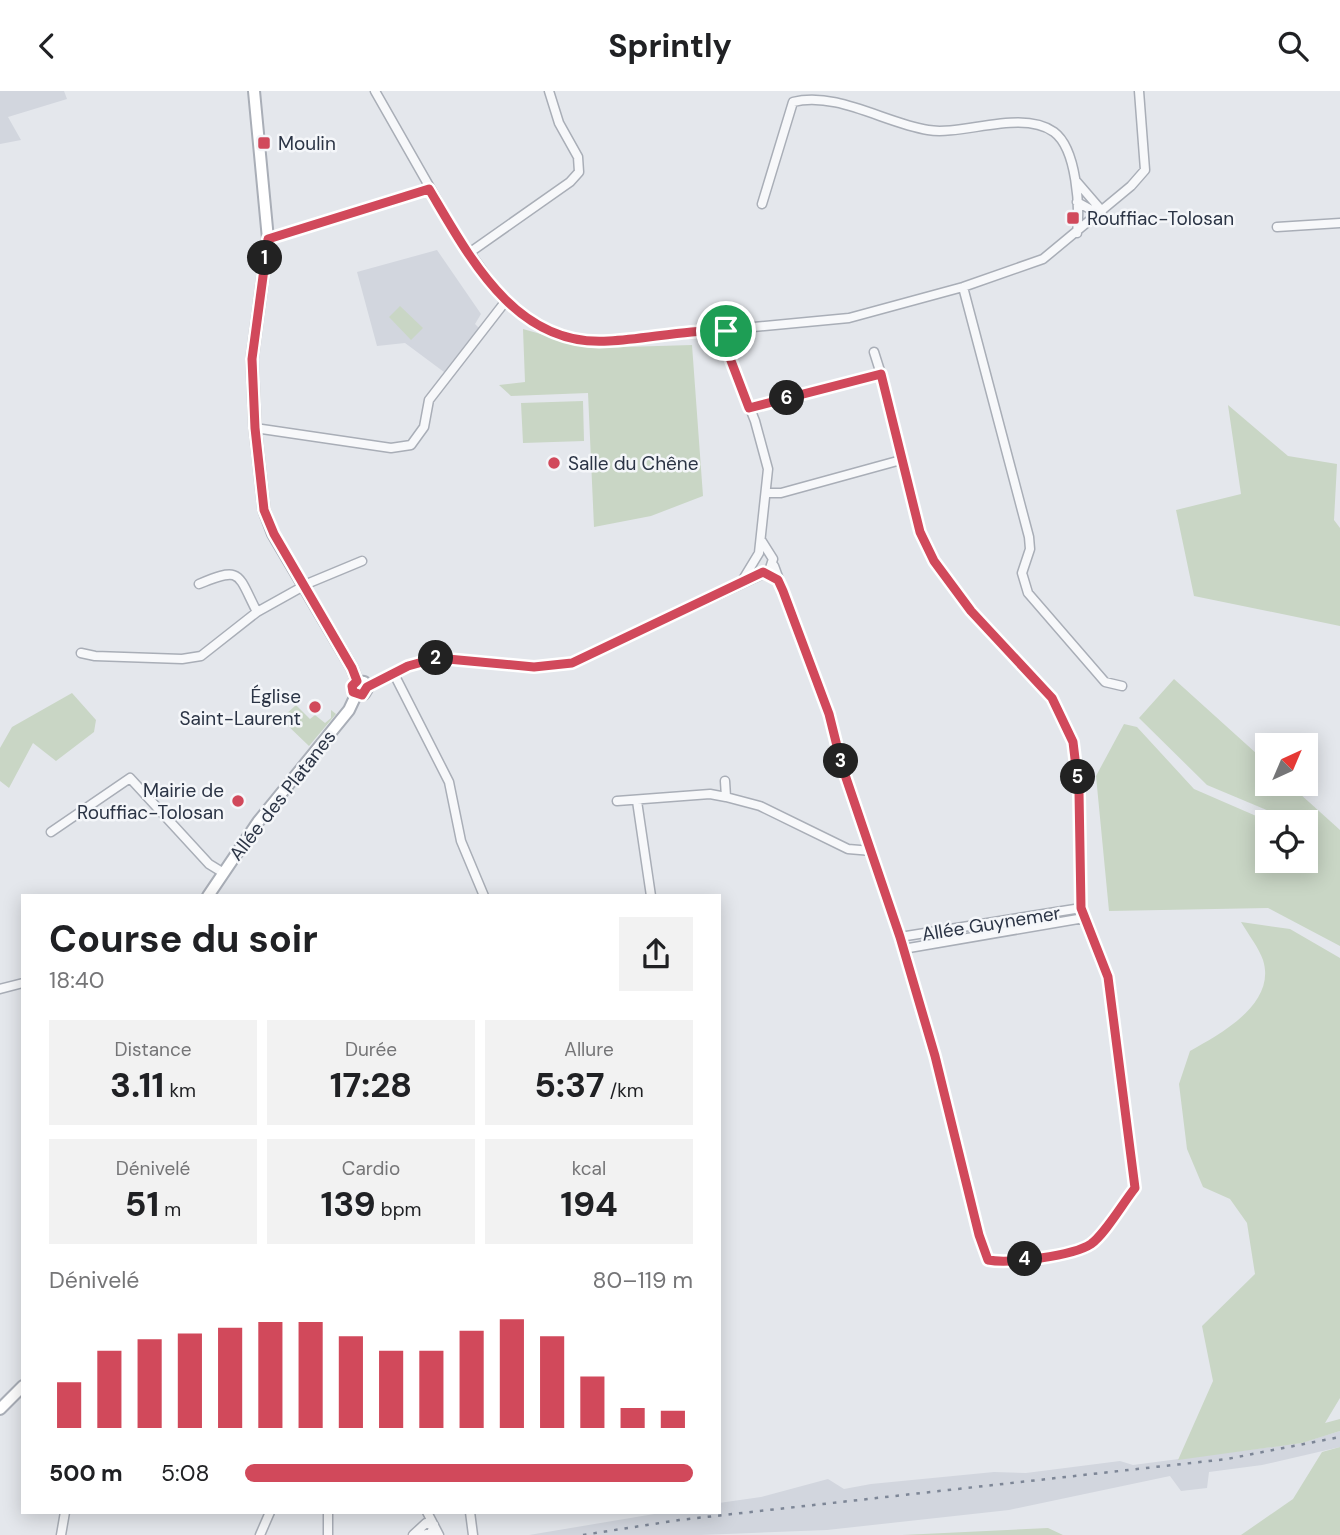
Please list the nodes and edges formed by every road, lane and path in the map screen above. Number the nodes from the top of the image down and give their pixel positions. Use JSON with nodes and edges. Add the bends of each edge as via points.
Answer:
{"nodes":[{"id":1,"x":254,"y":91,"type":"edge"},
{"id":2,"x":375,"y":91,"type":"edge"},
{"id":3,"x":549,"y":91,"type":"edge"},
{"id":4,"x":1139,"y":91,"type":"edge"},
{"id":5,"x":1077,"y":181,"type":"junction"},
{"id":6,"x":429,"y":189,"type":"junction"},
{"id":7,"x":1077,"y":202,"type":"junction"},
{"id":8,"x":762,"y":204,"type":"dead end"},
{"id":9,"x":1101,"y":213,"type":"junction"},
{"id":10,"x":1340,"y":223,"type":"edge"},
{"id":11,"x":1277,"y":227,"type":"dead end"},
{"id":12,"x":1077,"y":233,"type":"junction"},
{"id":13,"x":268,"y":239,"type":"junction"},
{"id":14,"x":469,"y":253,"type":"junction"},
{"id":15,"x":962,"y":288,"type":"junction"},
{"id":16,"x":505,"y":302,"type":"junction"},
{"id":17,"x":726,"y":331,"type":"junction"},
{"id":18,"x":874,"y":352,"type":"dead end"},
{"id":19,"x":881,"y":374,"type":"junction"},
{"id":20,"x":749,"y":408,"type":"junction"},
{"id":21,"x":255,"y":428,"type":"junction"},
{"id":22,"x":901,"y":460,"type":"junction"},
{"id":23,"x":766,"y":493,"type":"junction"},
{"id":24,"x":761,"y":540,"type":"junction"},
{"id":25,"x":769,"y":555,"type":"junction"},
{"id":26,"x":756,"y":560,"type":"junction"},
{"id":27,"x":362,"y":561,"type":"dead end"},
{"id":28,"x":774,"y":566,"type":"junction"},
{"id":29,"x":765,"y":572,"type":"junction"},
{"id":30,"x":778,"y":580,"type":"junction"},
{"id":31,"x":199,"y":584,"type":"dead end"},
{"id":32,"x":738,"y":585,"type":"junction"},
{"id":33,"x":304,"y":586,"type":"junction"},
{"id":34,"x":257,"y":612,"type":"junction"},
{"id":35,"x":81,"y":653,"type":"dead end"},
{"id":36,"x":394,"y":674,"type":"junction"},
{"id":37,"x":362,"y":684,"type":"junction"},
{"id":38,"x":1122,"y":686,"type":"dead end"},
{"id":39,"x":725,"y":781,"type":"dead end"},
{"id":40,"x":726,"y":797,"type":"junction"},
{"id":41,"x":617,"y":801,"type":"dead end"},
{"id":42,"x":637,"y":801,"type":"junction"},
{"id":43,"x":51,"y":832,"type":"dead end"},
{"id":44,"x":872,"y":851,"type":"junction"},
{"id":45,"x":222,"y":872,"type":"junction"},
{"id":46,"x":212,"y":894,"type":"edge"},
{"id":47,"x":483,"y":894,"type":"edge"},
{"id":48,"x":651,"y":894,"type":"edge"},
{"id":49,"x":1081,"y":908,"type":"junction"},
{"id":50,"x":1084,"y":918,"type":"junction"},
{"id":51,"x":900,"y":937,"type":"junction"},
{"id":52,"x":903,"y":949,"type":"junction"},
{"id":53,"x":21,"y":984,"type":"edge"},
{"id":54,"x":0,"y":989,"type":"edge"},
{"id":55,"x":21,"y":1389,"type":"edge"},
{"id":56,"x":0,"y":1409,"type":"edge"},
{"id":57,"x":65,"y":1514,"type":"edge"},
{"id":58,"x":270,"y":1514,"type":"edge"},
{"id":59,"x":328,"y":1514,"type":"edge"},
{"id":60,"x":425,"y":1514,"type":"edge"},
{"id":61,"x":470,"y":1514,"type":"edge"},
{"id":62,"x":431,"y":1531,"type":"edge"},
{"id":63,"x":61,"y":1535,"type":"edge"},
{"id":64,"x":260,"y":1535,"type":"edge"},
{"id":65,"x":328,"y":1535,"type":"edge"},
{"id":66,"x":413,"y":1535,"type":"edge"},
{"id":67,"x":472,"y":1535,"type":"edge"}],
"edges":[{"from":1,"to":13,"type":"street"},
{"from":2,"to":6,"type":"street"},
{"from":3,"to":14,"type":"street","via":[[559,123],[578,157],[579,172]]},
{"from":4,"to":9,"type":"street","via":[[1146,166]]},
{"from":5,"to":7,"type":"street"},
{"from":5,"to":8,"type":"street","via":[[1062,140],[1046,128],[1003,122],[929,131],[855,99],[804,94],[793,101]]},
{"from":5,"to":9,"type":"street"},
{"from":6,"to":13,"type":"street"},
{"from":6,"to":14,"type":"street"},
{"from":7,"to":9,"type":"street","via":[[1091,213]]},
{"from":7,"to":12,"type":"street"},
{"from":9,"to":12,"type":"street"},
{"from":10,"to":11,"type":"street"},
{"from":12,"to":15,"type":"street","via":[[1043,259]]},
{"from":13,"to":21,"type":"street","via":[[252,359]]},
{"from":14,"to":16,"type":"street"},
{"from":15,"to":17,"type":"street","via":[[849,318]]},
{"from":15,"to":38,"type":"street","via":[[1029,537],[1023,583],[1105,682]]},
{"from":16,"to":17,"type":"street","via":[[541,327],[582,340],[608,342]]},
{"from":16,"to":21,"type":"street","via":[[429,400],[424,426],[411,445],[391,448]]},
{"from":17,"to":20,"type":"street","via":[[725,345]]},
{"from":18,"to":19,"type":"street"},
{"from":19,"to":20,"type":"street"},
{"from":19,"to":22,"type":"street"},
{"from":20,"to":23,"type":"street","via":[[764,449]]},
{"from":21,"to":33,"type":"street","via":[[264,510]]},
{"from":22,"to":23,"type":"street","via":[[781,493]]},
{"from":22,"to":49,"type":"street","via":[[920,532],[934,561],[971,611],[1052,698],[1073,742],[1079,792]]},
{"from":23,"to":24,"type":"street"},
{"from":24,"to":25,"type":"street"},
{"from":24,"to":26,"type":"street"},
{"from":25,"to":26,"type":"street"},
{"from":25,"to":28,"type":"street"},
{"from":26,"to":29,"type":"street","via":[[757,569]]},
{"from":26,"to":32,"type":"street"},
{"from":27,"to":33,"type":"street"},
{"from":28,"to":29,"type":"street"},
{"from":28,"to":30,"type":"street"},
{"from":29,"to":30,"type":"street"},
{"from":29,"to":32,"type":"street"},
{"from":30,"to":44,"type":"street","via":[[829,714]]},
{"from":31,"to":34,"type":"street","via":[[234,573]]},
{"from":32,"to":36,"type":"street","via":[[572,663],[534,667],[437,658]]},
{"from":33,"to":34,"type":"street"},
{"from":33,"to":37,"type":"street"},
{"from":34,"to":35,"type":"street","via":[[201,656]]},
{"from":36,"to":37,"type":"street"},
{"from":36,"to":47,"type":"street","via":[[449,782],[461,841]]},
{"from":37,"to":45,"type":"street","name":"Allée des Platanes","via":[[352,688],[356,695],[349,710]]},
{"from":39,"to":40,"type":"street"},
{"from":40,"to":42,"type":"street","via":[[710,794]]},
{"from":40,"to":44,"type":"street","via":[[760,806],[848,849]]},
{"from":41,"to":42,"type":"street"},
{"from":42,"to":48,"type":"street"},
{"from":43,"to":45,"type":"street","via":[[130,778],[209,864]]},
{"from":44,"to":51,"type":"street"},
{"from":45,"to":46,"type":"street","name":"Allée des Platanes"},
{"from":49,"to":50,"type":"street"},
{"from":49,"to":51,"type":"street","name":"Allée Guynemer"},
{"from":50,"to":52,"type":"street","name":"Allée Guynemer"},
{"from":50,"to":52,"type":"street","via":[[1108,977],[1135,1188],[1092,1244],[1026,1259],[988,1260]]},
{"from":51,"to":52,"type":"street"},
{"from":53,"to":54,"type":"street"},
{"from":55,"to":56,"type":"street"},
{"from":57,"to":63,"type":"street"},
{"from":58,"to":64,"type":"street"},
{"from":59,"to":65,"type":"street"},
{"from":60,"to":62,"type":"street"},
{"from":61,"to":67,"type":"street"},
{"from":62,"to":66,"type":"street"}]}
